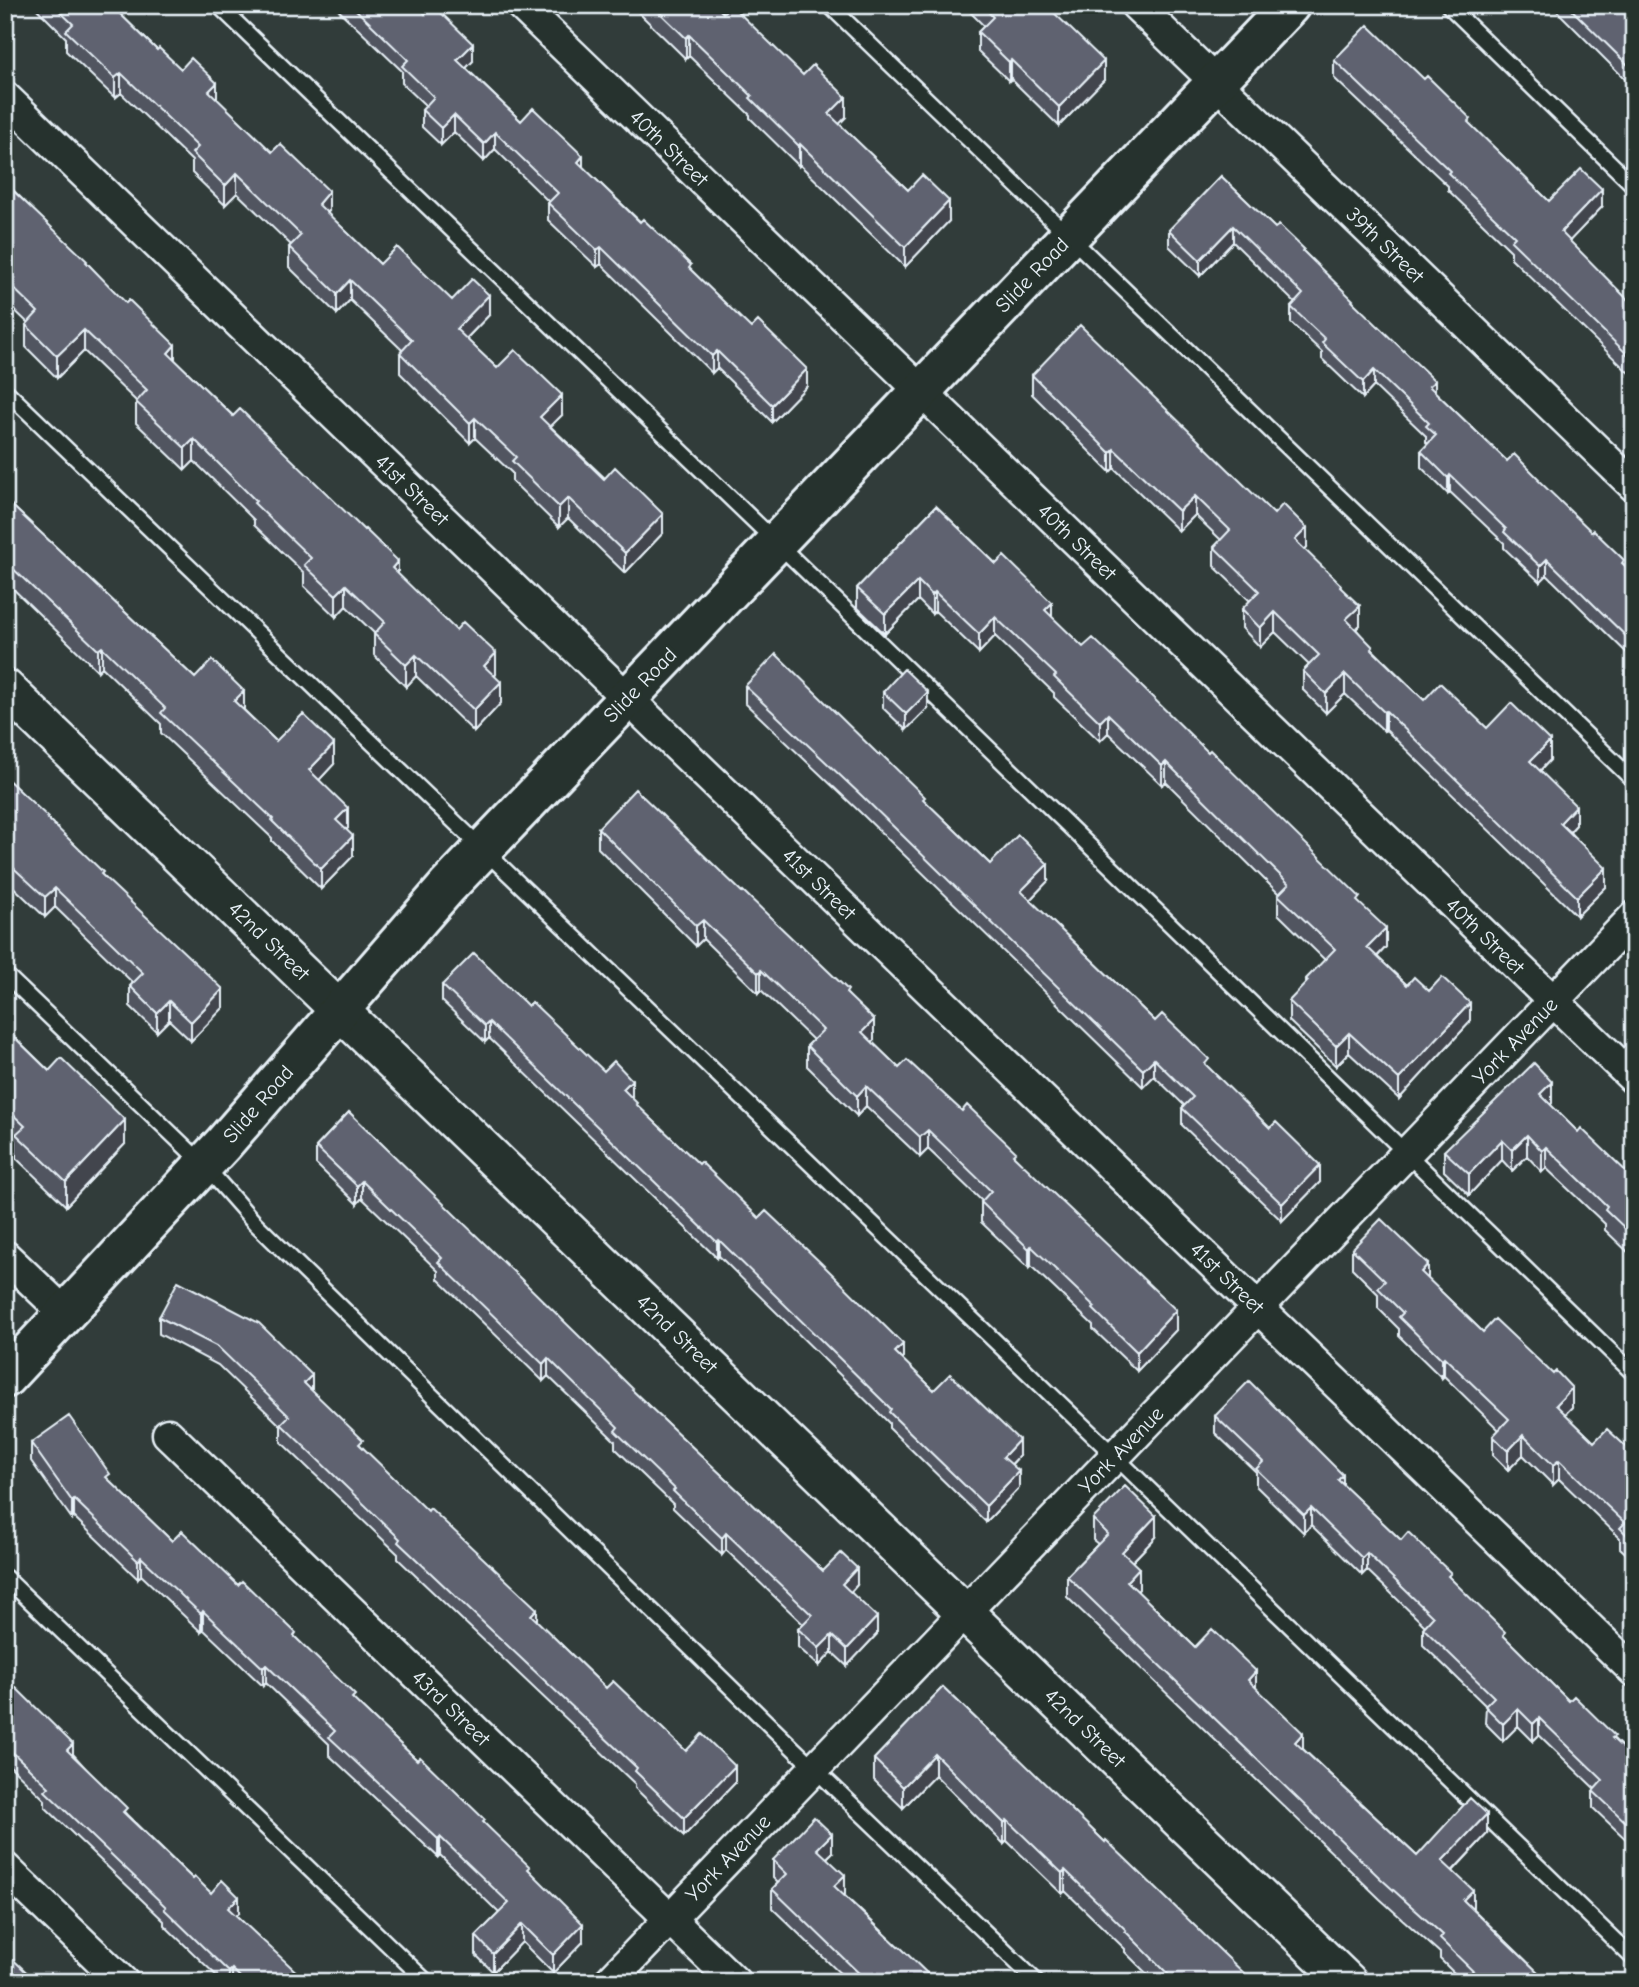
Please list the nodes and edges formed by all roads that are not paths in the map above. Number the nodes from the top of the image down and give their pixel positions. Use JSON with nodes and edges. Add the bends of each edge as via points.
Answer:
{"nodes":[{"id":1,"x":218,"y":5,"type":"edge"},
{"id":2,"x":521,"y":5,"type":"edge"},
{"id":3,"x":829,"y":5,"type":"edge"},
{"id":4,"x":1136,"y":5,"type":"edge"},
{"id":5,"x":1290,"y":5,"type":"edge"},
{"id":6,"x":1448,"y":5,"type":"edge"},
{"id":7,"x":1216,"y":83,"type":"junction"},
{"id":8,"x":5,"y":97,"type":"edge"},
{"id":9,"x":1634,"y":186,"type":"edge"},
{"id":10,"x":1069,"y":237,"type":"junction"},
{"id":11,"x":5,"y":390,"type":"edge"},
{"id":12,"x":921,"y":391,"type":"junction"},
{"id":13,"x":1634,"y":486,"type":"edge"},
{"id":14,"x":776,"y":542,"type":"junction"},
{"id":15,"x":5,"y":688,"type":"edge"},
{"id":16,"x":627,"y":699,"type":"junction"},
{"id":17,"x":1634,"y":781,"type":"edge"},
{"id":18,"x":482,"y":849,"type":"junction"},
{"id":19,"x":1634,"y":918,"type":"edge"},
{"id":20,"x":5,"y":974,"type":"edge"},
{"id":21,"x":1553,"y":1001,"type":"junction"},
{"id":22,"x":340,"y":1009,"type":"junction"},
{"id":23,"x":1634,"y":1079,"type":"edge"},
{"id":24,"x":1406,"y":1154,"type":"junction"},
{"id":25,"x":204,"y":1165,"type":"junction"},
{"id":26,"x":5,"y":1256,"type":"edge"},
{"id":27,"x":1258,"y":1308,"type":"junction"},
{"id":28,"x":66,"y":1314,"type":"junction"},
{"id":29,"x":1634,"y":1374,"type":"edge"},
{"id":30,"x":5,"y":1378,"type":"edge"},
{"id":31,"x":167,"y":1434,"type":"dead end"},
{"id":32,"x":1115,"y":1457,"type":"junction"},
{"id":33,"x":5,"y":1577,"type":"edge"},
{"id":34,"x":965,"y":1612,"type":"junction"},
{"id":35,"x":1634,"y":1671,"type":"edge"},
{"id":36,"x":814,"y":1768,"type":"junction"},
{"id":37,"x":5,"y":1868,"type":"edge"},
{"id":38,"x":670,"y":1918,"type":"junction"},
{"id":39,"x":1634,"y":1959,"type":"edge"},
{"id":40,"x":122,"y":1982,"type":"edge"},
{"id":41,"x":427,"y":1982,"type":"edge"},
{"id":42,"x":609,"y":1982,"type":"edge"},
{"id":43,"x":735,"y":1982,"type":"edge"},
{"id":44,"x":1037,"y":1982,"type":"edge"},
{"id":45,"x":1348,"y":1982,"type":"edge"}],
"edges":[{"from":1,"to":14,"type":"lane"},
{"from":2,"to":12,"type":"street","name":"40th Street"},
{"from":3,"to":10,"type":"lane"},
{"from":4,"to":7,"type":"street","name":"39th Street"},
{"from":5,"to":7,"type":"main road","name":"Slide Road"},
{"from":6,"to":9,"type":"lane"},
{"from":7,"to":10,"type":"main road","name":"Slide Road"},
{"from":7,"to":13,"type":"street","name":"39th Street"},
{"from":8,"to":16,"type":"street","name":"41st Street"},
{"from":10,"to":12,"type":"main road","name":"Slide Road"},
{"from":10,"to":17,"type":"lane"},
{"from":11,"to":18,"type":"lane"},
{"from":12,"to":14,"type":"main road","name":"Slide Road"},
{"from":12,"to":21,"type":"street","name":"40th Street"},
{"from":14,"to":16,"type":"main road","name":"Slide Road"},
{"from":14,"to":24,"type":"lane"},
{"from":15,"to":22,"type":"street","name":"42nd Street"},
{"from":16,"to":18,"type":"main road","name":"Slide Road"},
{"from":16,"to":27,"type":"street","name":"41st Street"},
{"from":18,"to":22,"type":"main road","name":"Slide Road"},
{"from":18,"to":32,"type":"lane"},
{"from":19,"to":21,"type":"street","name":"York Avenue"},
{"from":20,"to":25,"type":"lane"},
{"from":21,"to":23,"type":"street","name":"40th Street"},
{"from":21,"to":24,"type":"street","name":"York Avenue"},
{"from":22,"to":25,"type":"main road","name":"Slide Road"},
{"from":22,"to":34,"type":"street","name":"42nd Street"},
{"from":24,"to":27,"type":"street","name":"York Avenue"},
{"from":24,"to":29,"type":"lane"},
{"from":25,"to":28,"type":"main road","name":"Slide Road"},
{"from":25,"to":36,"type":"lane","via":[[255,1223]]},
{"from":26,"to":28,"type":"street"},
{"from":27,"to":32,"type":"street","name":"York Avenue"},
{"from":27,"to":35,"type":"street","name":"41st Street"},
{"from":28,"to":30,"type":"main road","name":"Slide Road"},
{"from":31,"to":38,"type":"street","name":"43rd Street"},
{"from":32,"to":34,"type":"street","name":"York Avenue"},
{"from":32,"to":39,"type":"lane"},
{"from":33,"to":41,"type":"lane"},
{"from":34,"to":36,"type":"street","name":"York Avenue"},
{"from":34,"to":45,"type":"street","name":"42nd Street"},
{"from":36,"to":38,"type":"street","name":"York Avenue"},
{"from":36,"to":44,"type":"lane"},
{"from":37,"to":40,"type":"street"},
{"from":38,"to":42,"type":"street","name":"York Avenue"},
{"from":38,"to":43,"type":"street","name":"43rd Street"}]}
